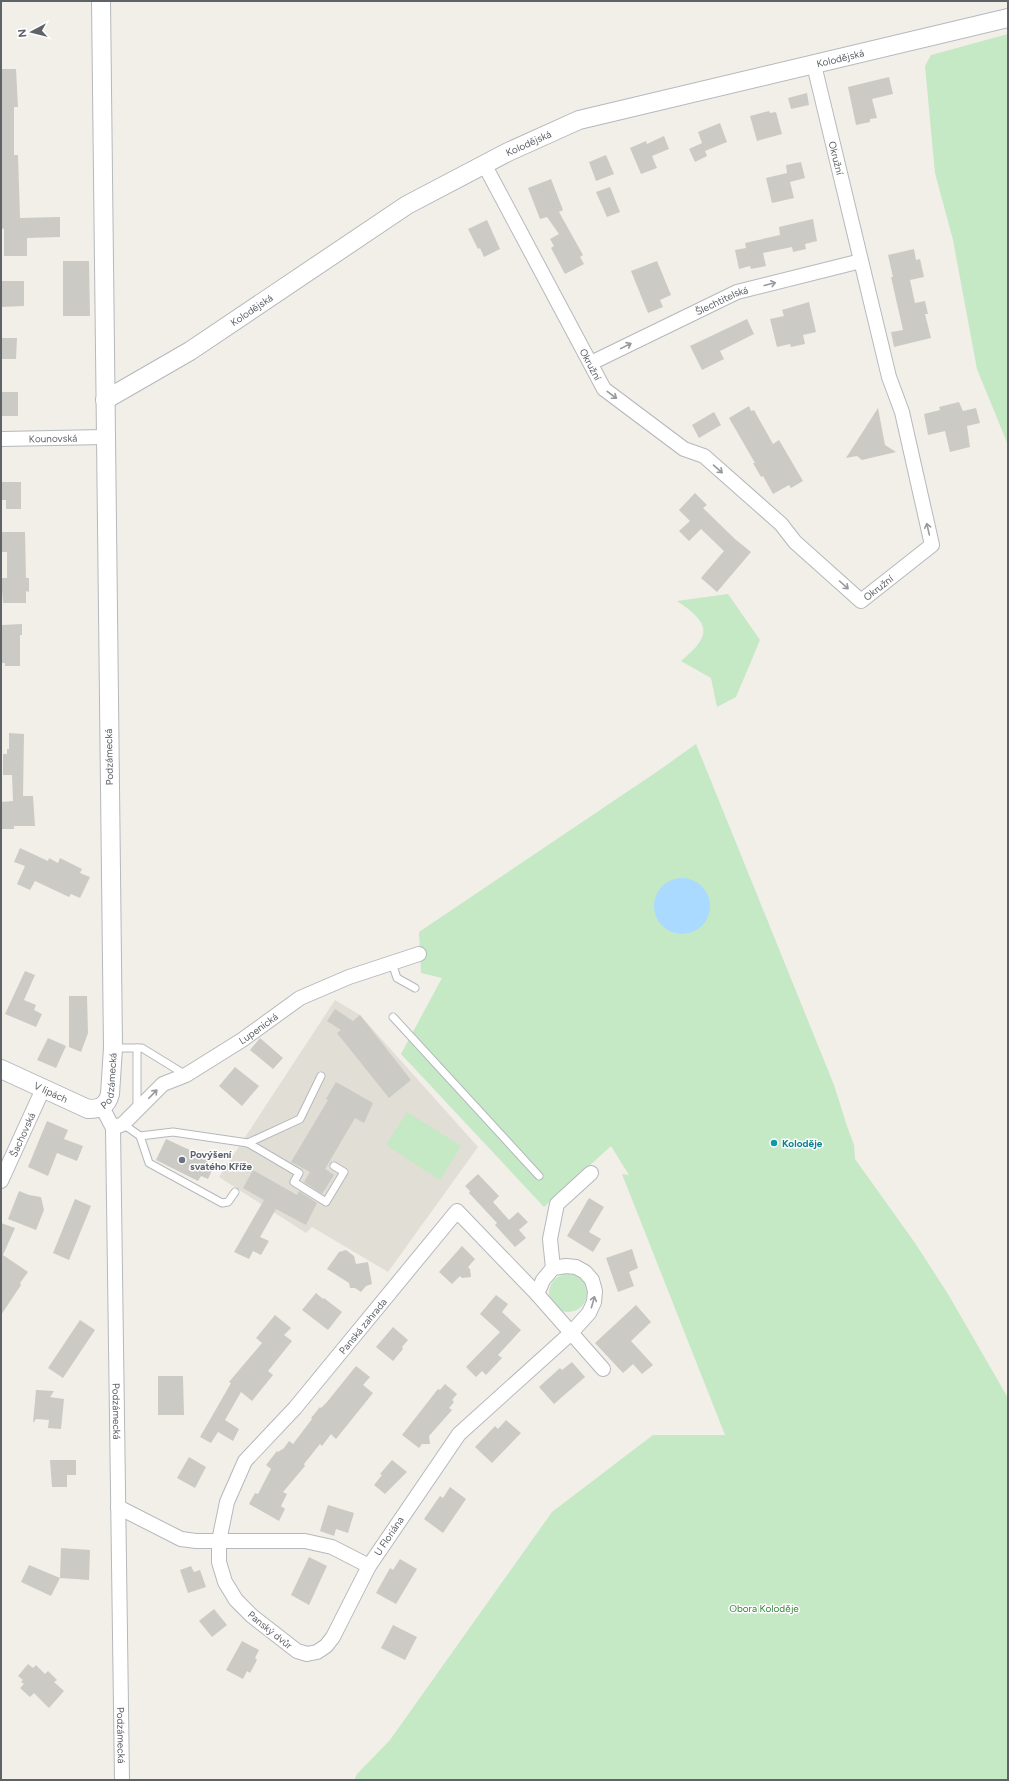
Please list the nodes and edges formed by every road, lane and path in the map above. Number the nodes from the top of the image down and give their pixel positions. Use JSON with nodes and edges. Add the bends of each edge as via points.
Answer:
{"nodes":[{"id":1,"x":101,"y":1,"type":"edge"},
{"id":2,"x":1008,"y":18,"type":"edge"},
{"id":3,"x":814,"y":65,"type":"junction"},
{"id":4,"x":484,"y":164,"type":"junction"},
{"id":5,"x":861,"y":261,"type":"junction"},
{"id":6,"x":591,"y":363,"type":"junction"},
{"id":7,"x":105,"y":400,"type":"junction"},
{"id":8,"x":106,"y":437,"type":"junction"},
{"id":9,"x":1,"y":440,"type":"edge"},
{"id":10,"x":419,"y":954,"type":"dead end"},
{"id":11,"x":390,"y":963,"type":"junction"},
{"id":12,"x":415,"y":988,"type":"dead end"},
{"id":13,"x":393,"y":1017,"type":"dead end"},
{"id":14,"x":113,"y":1048,"type":"junction"},
{"id":15,"x":137,"y":1048,"type":"junction"},
{"id":16,"x":1,"y":1069,"type":"edge"},
{"id":17,"x":186,"y":1075,"type":"junction"},
{"id":18,"x":321,"y":1076,"type":"dead end"},
{"id":19,"x":43,"y":1089,"type":"junction"},
{"id":20,"x":102,"y":1107,"type":"junction"},
{"id":21,"x":137,"y":1112,"type":"junction"},
{"id":22,"x":118,"y":1126,"type":"junction"},
{"id":23,"x":140,"y":1136,"type":"junction"},
{"id":24,"x":248,"y":1143,"type":"junction"},
{"id":25,"x":334,"y":1166,"type":"dead end"},
{"id":26,"x":591,"y":1173,"type":"dead end"},
{"id":27,"x":539,"y":1176,"type":"dead end"},
{"id":28,"x":1,"y":1181,"type":"edge"},
{"id":29,"x":235,"y":1192,"type":"dead end"},
{"id":30,"x":553,"y":1268,"type":"junction"},
{"id":31,"x":537,"y":1294,"type":"junction"},
{"id":32,"x":571,"y":1333,"type":"junction"},
{"id":33,"x":604,"y":1369,"type":"dead end"},
{"id":34,"x":118,"y":1507,"type":"junction"},
{"id":35,"x":219,"y":1541,"type":"junction"},
{"id":36,"x":369,"y":1566,"type":"junction"},
{"id":37,"x":122,"y":1780,"type":"edge"}],
"edges":[{"from":1,"to":7,"type":"street","name":"Podzámecká"},
{"from":2,"to":3,"type":"street","name":"Kolodějská"},
{"from":3,"to":4,"type":"street","name":"Kolodějská","via":[[579,120]]},
{"from":3,"to":5,"type":"street","name":"Okružní"},
{"from":4,"to":6,"type":"street","name":"Okružní"},
{"from":4,"to":7,"type":"street","name":"Kolodějská","via":[[407,205],[190,351]]},
{"from":6,"to":5,"type":"street","name":"Šlechtitelská","one_way":true,"via":[[737,292]]},
{"from":6,"to":5,"type":"street","name":"Okružní","one_way":true,"via":[[604,388],[684,449],[704,456],[781,524],[822,570],[861,601],[932,545],[902,412],[889,377]]},
{"from":7,"to":8,"type":"street","name":"Podzámecká"},
{"from":8,"to":9,"type":"street","name":"Kounovská"},
{"from":8,"to":14,"type":"street","name":"Podzámecká"},
{"from":10,"to":11,"type":"street","name":"Lupenická"},
{"from":11,"to":12,"type":"lane","via":[[397,978]]},
{"from":11,"to":17,"type":"street","name":"Lupenická","via":[[348,977],[300,998],[242,1040]]},
{"from":13,"to":27,"type":"lane"},
{"from":14,"to":15,"type":"lane"},
{"from":14,"to":20,"type":"street","name":"Podzámecká","via":[[109,1100]]},
{"from":15,"to":17,"type":"lane","via":[[142,1048]]},
{"from":15,"to":21,"type":"lane"},
{"from":16,"to":19,"type":"street","name":"V lipách"},
{"from":21,"to":17,"type":"street","name":"Lupenická","one_way":true,"via":[[163,1084]]},
{"from":18,"to":24,"type":"lane","via":[[300,1119]]},
{"from":19,"to":20,"type":"street","name":"V lipách","via":[[83,1108]]},
{"from":19,"to":28,"type":"street","name":"Šachovská"},
{"from":20,"to":22,"type":"street","name":"Podzámecká"},
{"from":21,"to":22,"type":"street","name":"Lupenická"},
{"from":22,"to":23,"type":"lane"},
{"from":22,"to":34,"type":"street","name":"Podzámecká"},
{"from":23,"to":24,"type":"lane","via":[[174,1132]]},
{"from":23,"to":29,"type":"lane","via":[[149,1163],[222,1203],[228,1202]]},
{"from":24,"to":25,"type":"lane","via":[[299,1173],[294,1182],[326,1202],[344,1172]]},
{"from":26,"to":30,"type":"street","via":[[557,1204],[550,1239]]},
{"from":30,"to":31,"type":"street","via":[[543,1280]]},
{"from":32,"to":30,"type":"street","one_way":true,"via":[[589,1313],[594,1302],[592,1280],[576,1267]]},
{"from":31,"to":32,"type":"street","name":"Panská zahrada"},
{"from":31,"to":35,"type":"street","name":"Panská zahrada","via":[[457,1211],[295,1408],[246,1461],[227,1502]]},
{"from":32,"to":33,"type":"street","name":"Panská zahrada"},
{"from":32,"to":36,"type":"street","name":"U Floriána","via":[[459,1434]]},
{"from":34,"to":35,"type":"street","name":"U Floriána","via":[[181,1539]]},
{"from":34,"to":37,"type":"street","name":"Podzámecká"},
{"from":35,"to":36,"type":"street","name":"U Floriána","via":[[306,1541],[332,1547]]},
{"from":35,"to":36,"type":"street","name":"Panský dvůr","via":[[219,1562],[225,1582],[236,1600],[252,1616],[297,1651],[307,1654],[317,1652],[333,1637]]}]}
